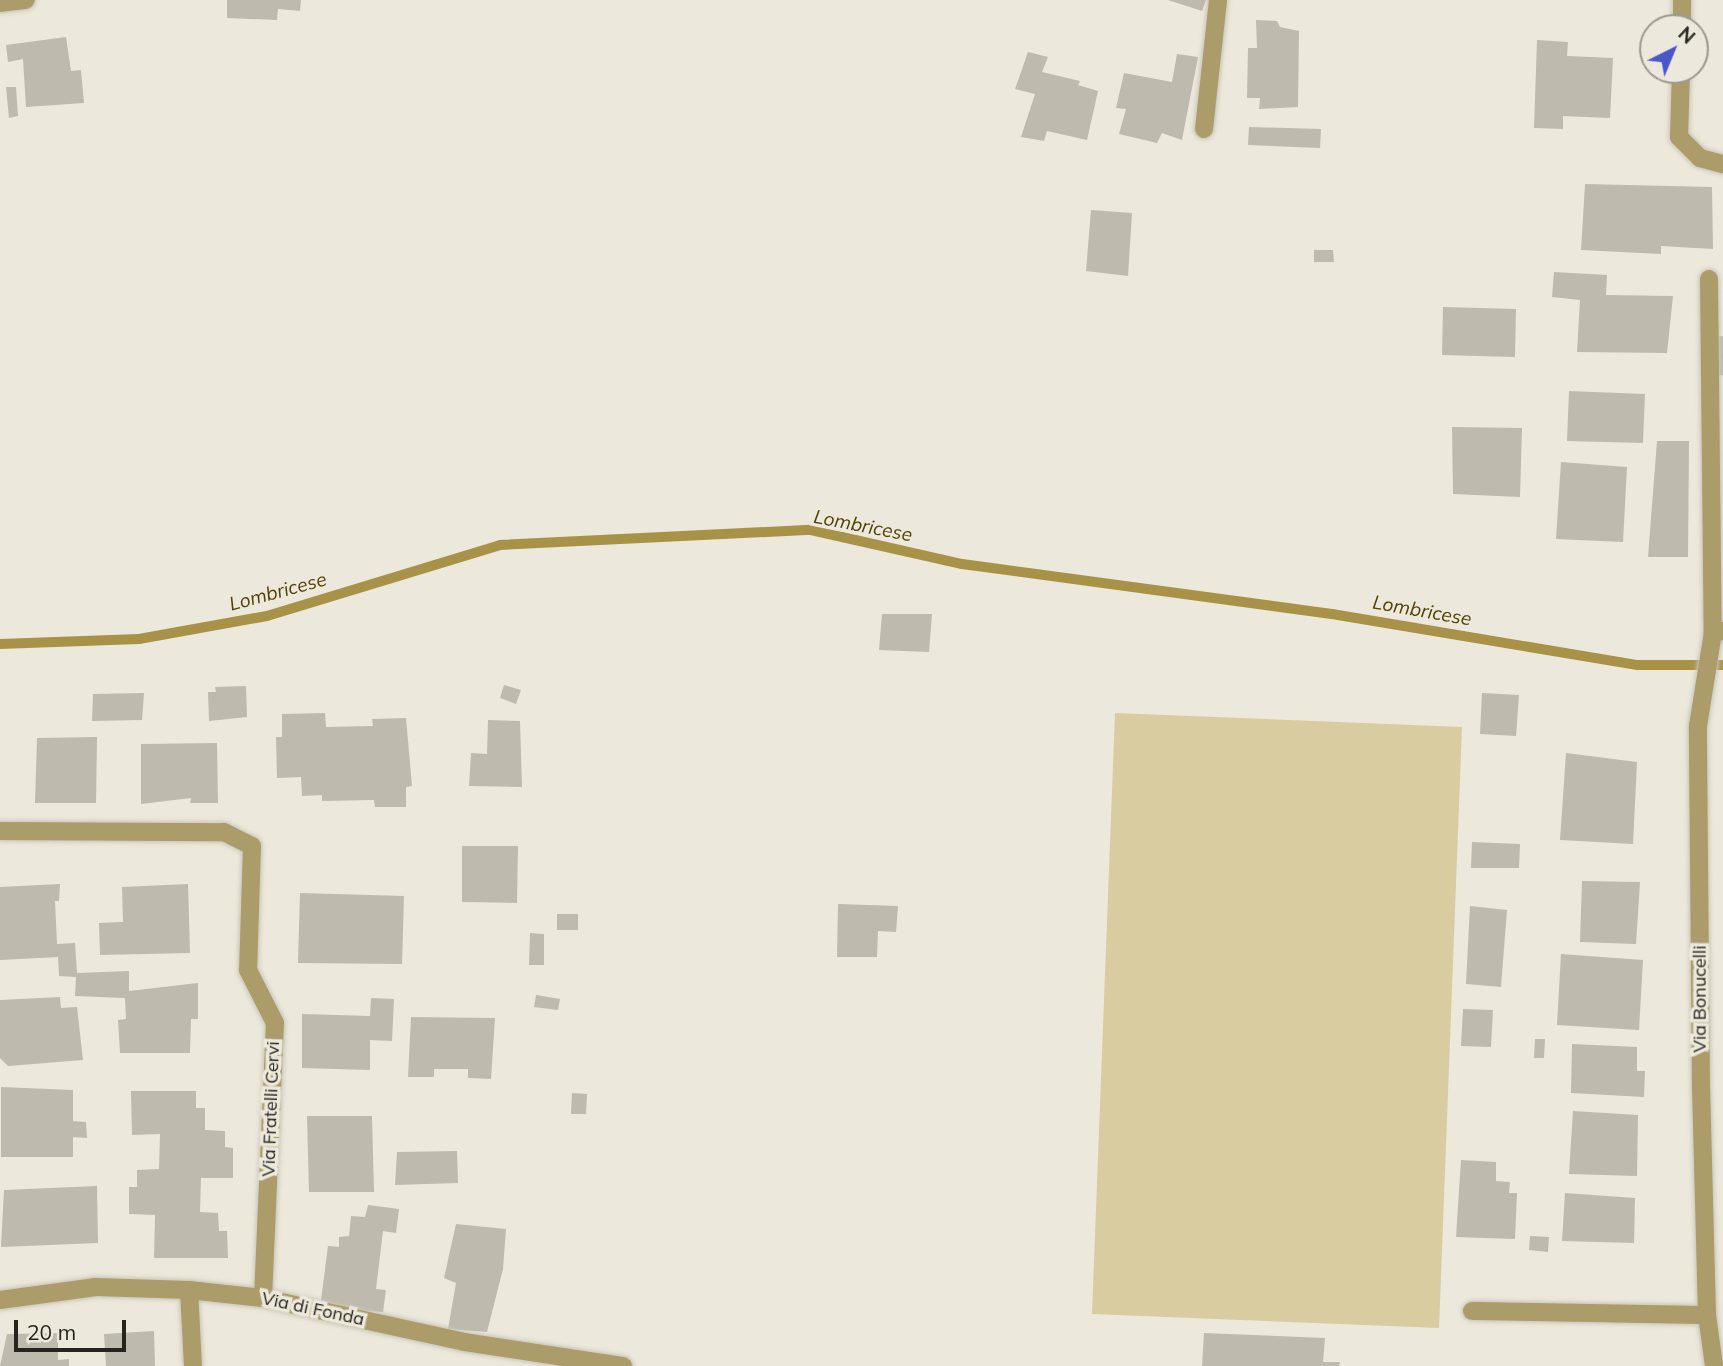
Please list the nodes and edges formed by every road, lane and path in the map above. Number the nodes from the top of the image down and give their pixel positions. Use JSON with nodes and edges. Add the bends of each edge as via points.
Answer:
{"nodes":[{"id":1,"x":26,"y":0,"type":"edge"},
{"id":2,"x":1218,"y":0,"type":"edge"},
{"id":3,"x":0,"y":3,"type":"edge"},
{"id":4,"x":1681,"y":84,"type":"edge"},
{"id":5,"x":1204,"y":129,"type":"dead end"},
{"id":6,"x":1723,"y":164,"type":"edge"},
{"id":7,"x":1709,"y":279,"type":"dead end"},
{"id":8,"x":1718,"y":631,"type":"edge"},
{"id":9,"x":0,"y":831,"type":"edge"},
{"id":10,"x":189,"y":1290,"type":"junction"},
{"id":11,"x":263,"y":1298,"type":"junction"},
{"id":12,"x":0,"y":1300,"type":"edge"},
{"id":13,"x":1472,"y":1311,"type":"dead end"},
{"id":14,"x":1707,"y":1315,"type":"junction"},
{"id":15,"x":193,"y":1366,"type":"edge"},
{"id":16,"x":623,"y":1366,"type":"edge"},
{"id":17,"x":1714,"y":1366,"type":"edge"}],
"edges":[{"from":1,"to":3,"type":"street"},
{"from":2,"to":5,"type":"street"},
{"from":4,"to":6,"type":"street","via":[[1679,137],[1700,158]]},
{"from":7,"to":8,"type":"street","name":"Via Bonucelli"},
{"from":8,"to":14,"type":"street","name":"Via Bonucelli","via":[[1698,726]]},
{"from":9,"to":11,"type":"street","name":"Via Fratelli Cervi","via":[[224,832],[251,846],[248,970],[275,1023]]},
{"from":10,"to":11,"type":"street","name":"Via di Fonda"},
{"from":10,"to":12,"type":"street","name":"Via di Fonda","via":[[96,1287]]},
{"from":10,"to":15,"type":"street"},
{"from":11,"to":16,"type":"street","name":"Via di Fonda","via":[[464,1342]]},
{"from":13,"to":14,"type":"street"},
{"from":14,"to":17,"type":"street","name":"Via Bonucelli"}]}
